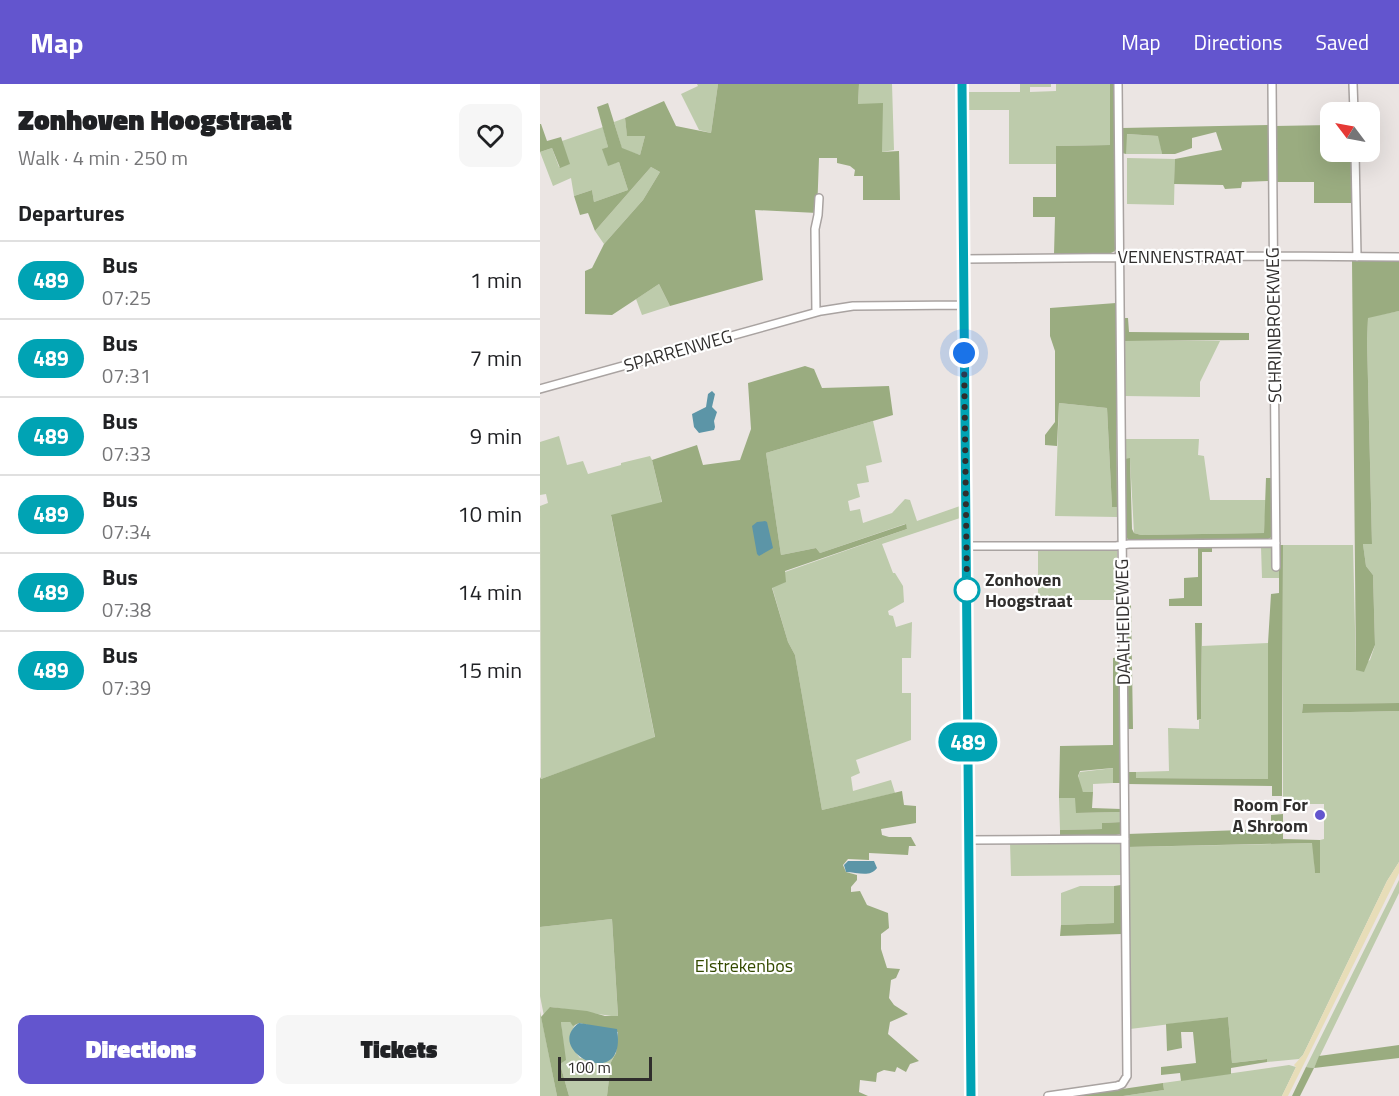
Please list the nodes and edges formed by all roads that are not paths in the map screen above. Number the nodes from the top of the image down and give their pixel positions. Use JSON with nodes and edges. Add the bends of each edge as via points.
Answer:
{"nodes":[{"id":1,"x":962,"y":84,"type":"edge"},
{"id":2,"x":1118,"y":84,"type":"edge"},
{"id":3,"x":1272,"y":84,"type":"edge"},
{"id":4,"x":1353,"y":84,"type":"edge"},
{"id":5,"x":1354,"y":102,"type":"edge"},
{"id":6,"x":1355,"y":162,"type":"edge"},
{"id":7,"x":819,"y":198,"type":"dead end"},
{"id":8,"x":1273,"y":256,"type":"junction"},
{"id":9,"x":1119,"y":257,"type":"junction"},
{"id":10,"x":1357,"y":257,"type":"junction"},
{"id":11,"x":1399,"y":257,"type":"edge"},
{"id":12,"x":964,"y":259,"type":"junction"},
{"id":13,"x":964,"y":305,"type":"junction"},
{"id":14,"x":816,"y":312,"type":"junction"},
{"id":15,"x":540,"y":390,"type":"edge"},
{"id":16,"x":1276,"y":543,"type":"junction"},
{"id":17,"x":1122,"y":544,"type":"junction"},
{"id":18,"x":966,"y":546,"type":"junction"},
{"id":19,"x":1276,"y":567,"type":"dead end"},
{"id":20,"x":1125,"y":839,"type":"junction"},
{"id":21,"x":969,"y":840,"type":"junction"},
{"id":22,"x":971,"y":1096,"type":"edge"},
{"id":23,"x":1048,"y":1096,"type":"edge"}],
"edges":[{"from":1,"to":12,"type":"street"},
{"from":2,"to":9,"type":"street","name":"DAALHEIDEWEG"},
{"from":3,"to":8,"type":"street","name":"SCHRIJNBROEKWEG"},
{"from":4,"to":5,"type":"street"},
{"from":6,"to":10,"type":"street"},
{"from":7,"to":14,"type":"street","via":[[815,229]]},
{"from":8,"to":9,"type":"street","name":"VENNENSTRAAT"},
{"from":8,"to":10,"type":"street","name":"VENNENSTRAAT"},
{"from":8,"to":16,"type":"street","name":"SCHRIJNBROEKWEG"},
{"from":9,"to":12,"type":"street","name":"VENNENSTRAAT"},
{"from":9,"to":17,"type":"street","name":"DAALHEIDEWEG"},
{"from":10,"to":11,"type":"street","name":"VENNENSTRAAT"},
{"from":12,"to":13,"type":"street"},
{"from":13,"to":14,"type":"street","name":"SPARRENWEG","via":[[853,306]]},
{"from":13,"to":18,"type":"street"},
{"from":14,"to":15,"type":"street","name":"SPARRENWEG"},
{"from":16,"to":17,"type":"street"},
{"from":16,"to":19,"type":"street","name":"SCHRIJNBROEKWEG"},
{"from":17,"to":18,"type":"street"},
{"from":17,"to":20,"type":"street","name":"DAALHEIDEWEG"},
{"from":18,"to":21,"type":"street"},
{"from":20,"to":21,"type":"street"},
{"from":20,"to":23,"type":"street","name":"DAALHEIDEWEG","via":[[1127,1076],[1117,1086]]},
{"from":21,"to":22,"type":"street"}]}
